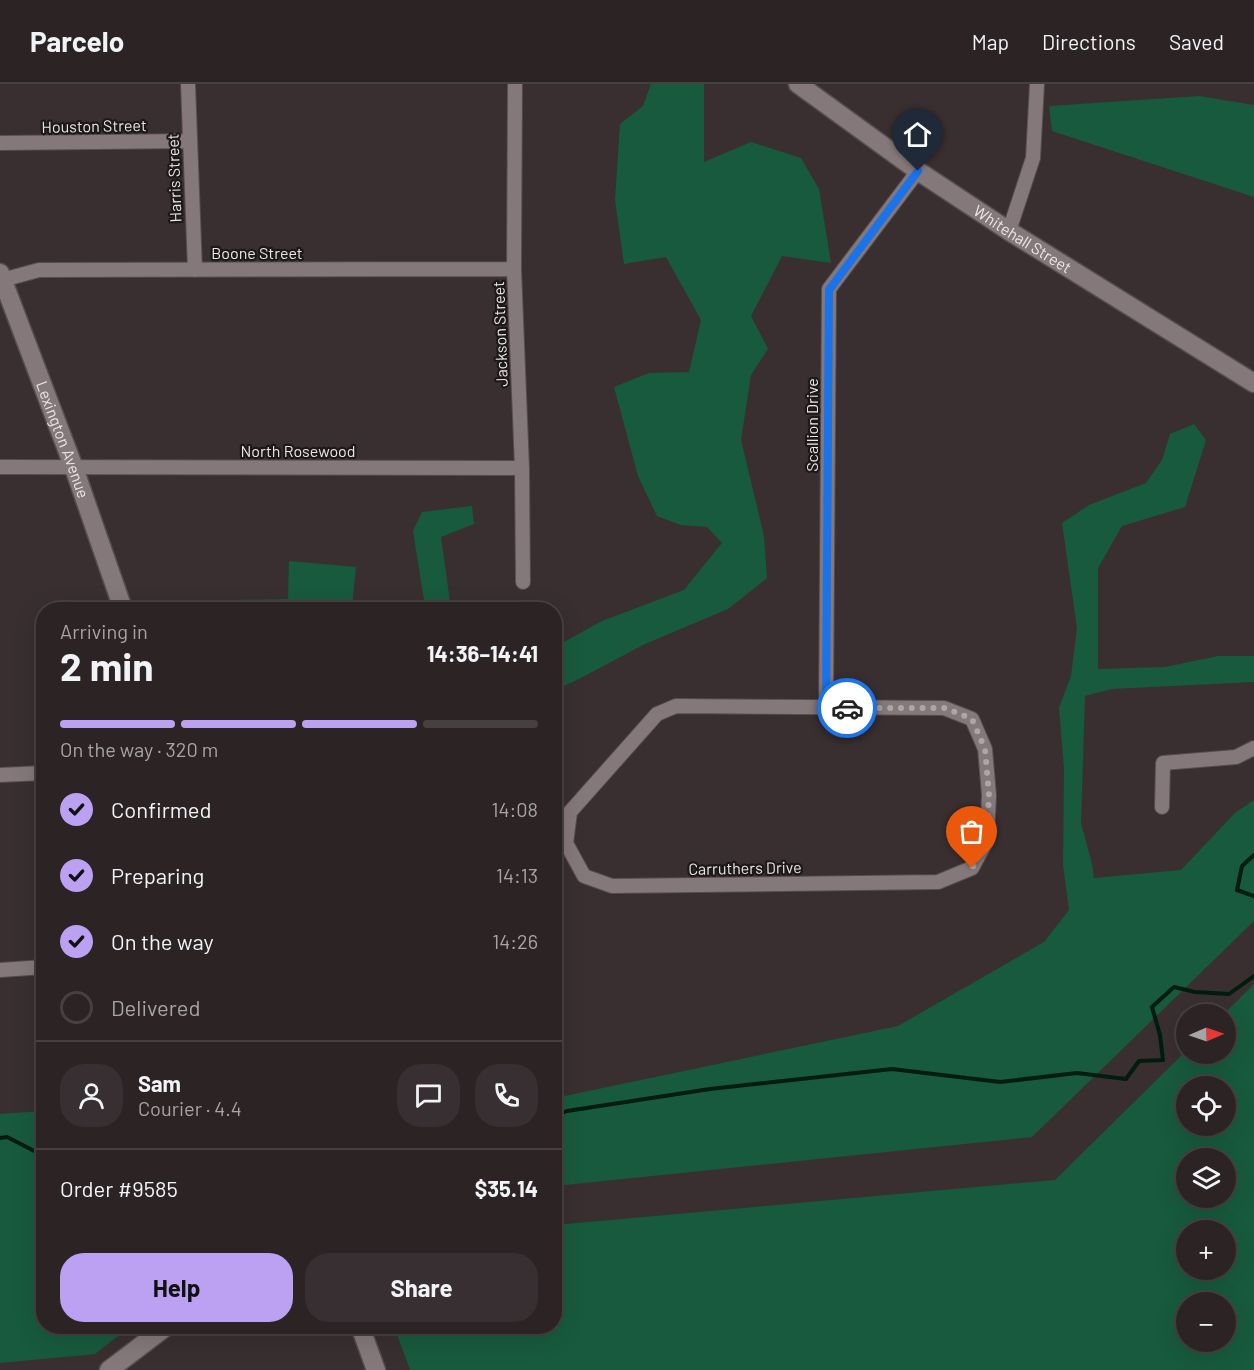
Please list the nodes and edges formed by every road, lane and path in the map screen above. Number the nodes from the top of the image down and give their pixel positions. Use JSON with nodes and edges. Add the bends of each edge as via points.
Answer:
{"nodes":[{"id":1,"x":188,"y":84,"type":"edge"},
{"id":2,"x":514,"y":84,"type":"edge"},
{"id":3,"x":798,"y":84,"type":"edge"},
{"id":4,"x":1037,"y":84,"type":"edge"},
{"id":5,"x":189,"y":141,"type":"junction"},
{"id":6,"x":0,"y":143,"type":"edge"},
{"id":7,"x":918,"y":171,"type":"junction"},
{"id":8,"x":1009,"y":231,"type":"junction"},
{"id":9,"x":514,"y":269,"type":"junction"},
{"id":10,"x":195,"y":270,"type":"junction"},
{"id":11,"x":1,"y":277,"type":"edge"},
{"id":12,"x":1254,"y":383,"type":"edge"},
{"id":13,"x":0,"y":467,"type":"edge"},
{"id":14,"x":74,"y":468,"type":"junction"},
{"id":15,"x":522,"y":468,"type":"junction"},
{"id":16,"x":523,"y":582,"type":"dead end"},
{"id":17,"x":121,"y":602,"type":"edge"},
{"id":18,"x":826,"y":708,"type":"junction"},
{"id":19,"x":1254,"y":748,"type":"edge"},
{"id":20,"x":36,"y":773,"type":"edge"},
{"id":21,"x":0,"y":775,"type":"edge"},
{"id":22,"x":1162,"y":807,"type":"dead end"},
{"id":23,"x":562,"y":810,"type":"edge"},
{"id":24,"x":570,"y":812,"type":"junction"},
{"id":25,"x":36,"y":968,"type":"edge"},
{"id":26,"x":0,"y":970,"type":"edge"},
{"id":27,"x":156,"y":1334,"type":"edge"},
{"id":28,"x":363,"y":1334,"type":"edge"},
{"id":29,"x":109,"y":1370,"type":"edge"},
{"id":30,"x":376,"y":1370,"type":"edge"}],
"edges":[{"from":1,"to":5,"type":"street","name":"Harris Street"},
{"from":2,"to":9,"type":"street","name":"Jackson Street"},
{"from":3,"to":7,"type":"street","name":"Whitehall Street"},
{"from":4,"to":8,"type":"street","via":[[1033,158]]},
{"from":5,"to":6,"type":"street","name":"Houston Street"},
{"from":5,"to":10,"type":"street","name":"Harris Street"},
{"from":7,"to":8,"type":"street","name":"Whitehall Street"},
{"from":7,"to":18,"type":"street","name":"Scallion Drive","via":[[829,290]]},
{"from":8,"to":12,"type":"street","name":"Whitehall Street"},
{"from":9,"to":10,"type":"street","name":"Boone Street"},
{"from":9,"to":15,"type":"street","name":"Jackson Street"},
{"from":10,"to":11,"type":"street","name":"Boone Street","via":[[39,270]]},
{"from":11,"to":14,"type":"street","name":"Lexington Avenue"},
{"from":13,"to":14,"type":"street","name":"North Rosewood"},
{"from":14,"to":15,"type":"street","name":"North Rosewood"},
{"from":14,"to":17,"type":"street","name":"Lexington Avenue"},
{"from":15,"to":16,"type":"street","name":"Jackson Street"},
{"from":18,"to":24,"type":"street","name":"Carruthers Drive","via":[[676,706],[657,714]]},
{"from":18,"to":24,"type":"street","name":"Carruthers Drive","via":[[945,708],[972,719],[985,749],[989,795],[987,840],[972,868],[938,882],[612,886],[584,876],[566,843]]},
{"from":19,"to":22,"type":"street","via":[[1236,758],[1163,763]]},
{"from":20,"to":21,"type":"street"},
{"from":23,"to":24,"type":"street"},
{"from":25,"to":26,"type":"street"},
{"from":27,"to":29,"type":"street"},
{"from":28,"to":30,"type":"street"}]}
